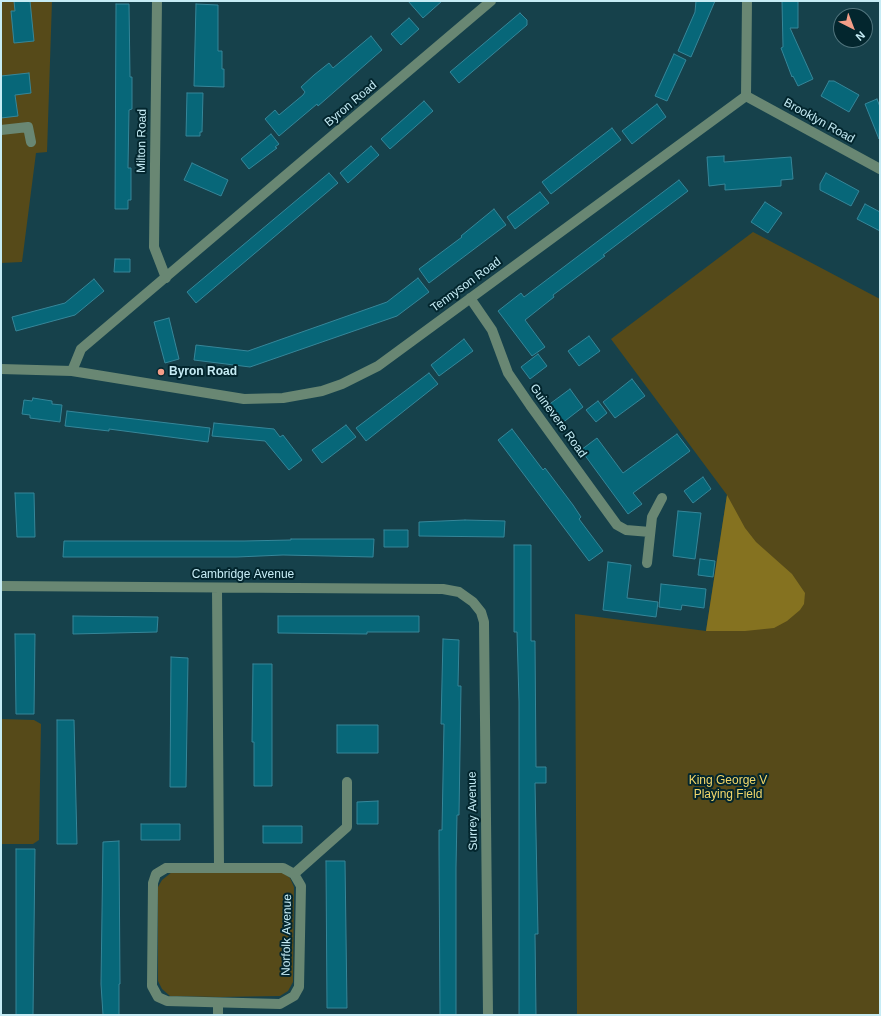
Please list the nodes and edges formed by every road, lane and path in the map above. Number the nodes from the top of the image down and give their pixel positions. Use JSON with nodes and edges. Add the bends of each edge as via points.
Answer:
{"nodes":[{"id":1,"x":156,"y":1,"type":"edge"},
{"id":2,"x":491,"y":1,"type":"edge"},
{"id":3,"x":747,"y":1,"type":"edge"},
{"id":4,"x":746,"y":96,"type":"junction"},
{"id":5,"x":1,"y":130,"type":"edge"},
{"id":6,"x":32,"y":142,"type":"dead end"},
{"id":7,"x":880,"y":169,"type":"edge"},
{"id":8,"x":166,"y":278,"type":"junction"},
{"id":9,"x":470,"y":298,"type":"junction"},
{"id":10,"x":1,"y":369,"type":"edge"},
{"id":11,"x":72,"y":371,"type":"junction"},
{"id":12,"x":662,"y":498,"type":"dead end"},
{"id":13,"x":650,"y":532,"type":"junction"},
{"id":14,"x":647,"y":563,"type":"dead end"},
{"id":15,"x":1,"y":586,"type":"edge"},
{"id":16,"x":218,"y":588,"type":"junction"},
{"id":17,"x":478,"y":608,"type":"joint"},
{"id":18,"x":347,"y":782,"type":"dead end"},
{"id":19,"x":219,"y":867,"type":"junction"},
{"id":20,"x":294,"y":874,"type":"junction"},
{"id":21,"x":218,"y":1004,"type":"junction"},
{"id":22,"x":218,"y":1015,"type":"edge"},
{"id":23,"x":488,"y":1015,"type":"edge"}],
"edges":[{"from":1,"to":8,"type":"street","name":"Milton Road","via":[[154,247]]},
{"from":2,"to":8,"type":"street","name":"Byron Road"},
{"from":3,"to":4,"type":"street"},
{"from":4,"to":7,"type":"street","name":"Brooklyn Road"},
{"from":4,"to":9,"type":"street","name":"Tennyson Road"},
{"from":5,"to":6,"type":"street","via":[[28,127]]},
{"from":8,"to":11,"type":"street","name":"Byron Road","via":[[81,349]]},
{"from":9,"to":11,"type":"street","name":"Tennyson Road","via":[[378,366],[342,384],[303,395],[244,398]]},
{"from":9,"to":13,"type":"street","name":"Guinevere Road","via":[[492,330],[508,373],[617,525],[626,530]]},
{"from":10,"to":11,"type":"street","name":"Tennyson Road"},
{"from":12,"to":13,"type":"street","via":[[652,517]]},
{"from":13,"to":14,"type":"street"},
{"from":15,"to":16,"type":"street","name":"Cambridge Avenue"},
{"from":16,"to":17,"type":"street","name":"Cambridge Avenue","via":[[443,589],[463,594]]},
{"from":16,"to":19,"type":"street"},
{"from":17,"to":23,"type":"street","name":"Surrey Avenue","via":[[483,616],[485,628]]},
{"from":18,"to":20,"type":"street","via":[[347,826]]},
{"from":19,"to":20,"type":"street","name":"Norfolk Avenue","via":[[283,868]]},
{"from":19,"to":21,"type":"street","name":"Norfolk Avenue","via":[[166,868],[156,874],[153,883],[152,972],[154,992],[162,1000]]},
{"from":20,"to":21,"type":"street","name":"Norfolk Avenue","via":[[301,886],[297,992],[291,999],[280,1004]]},
{"from":21,"to":22,"type":"street"}]}
